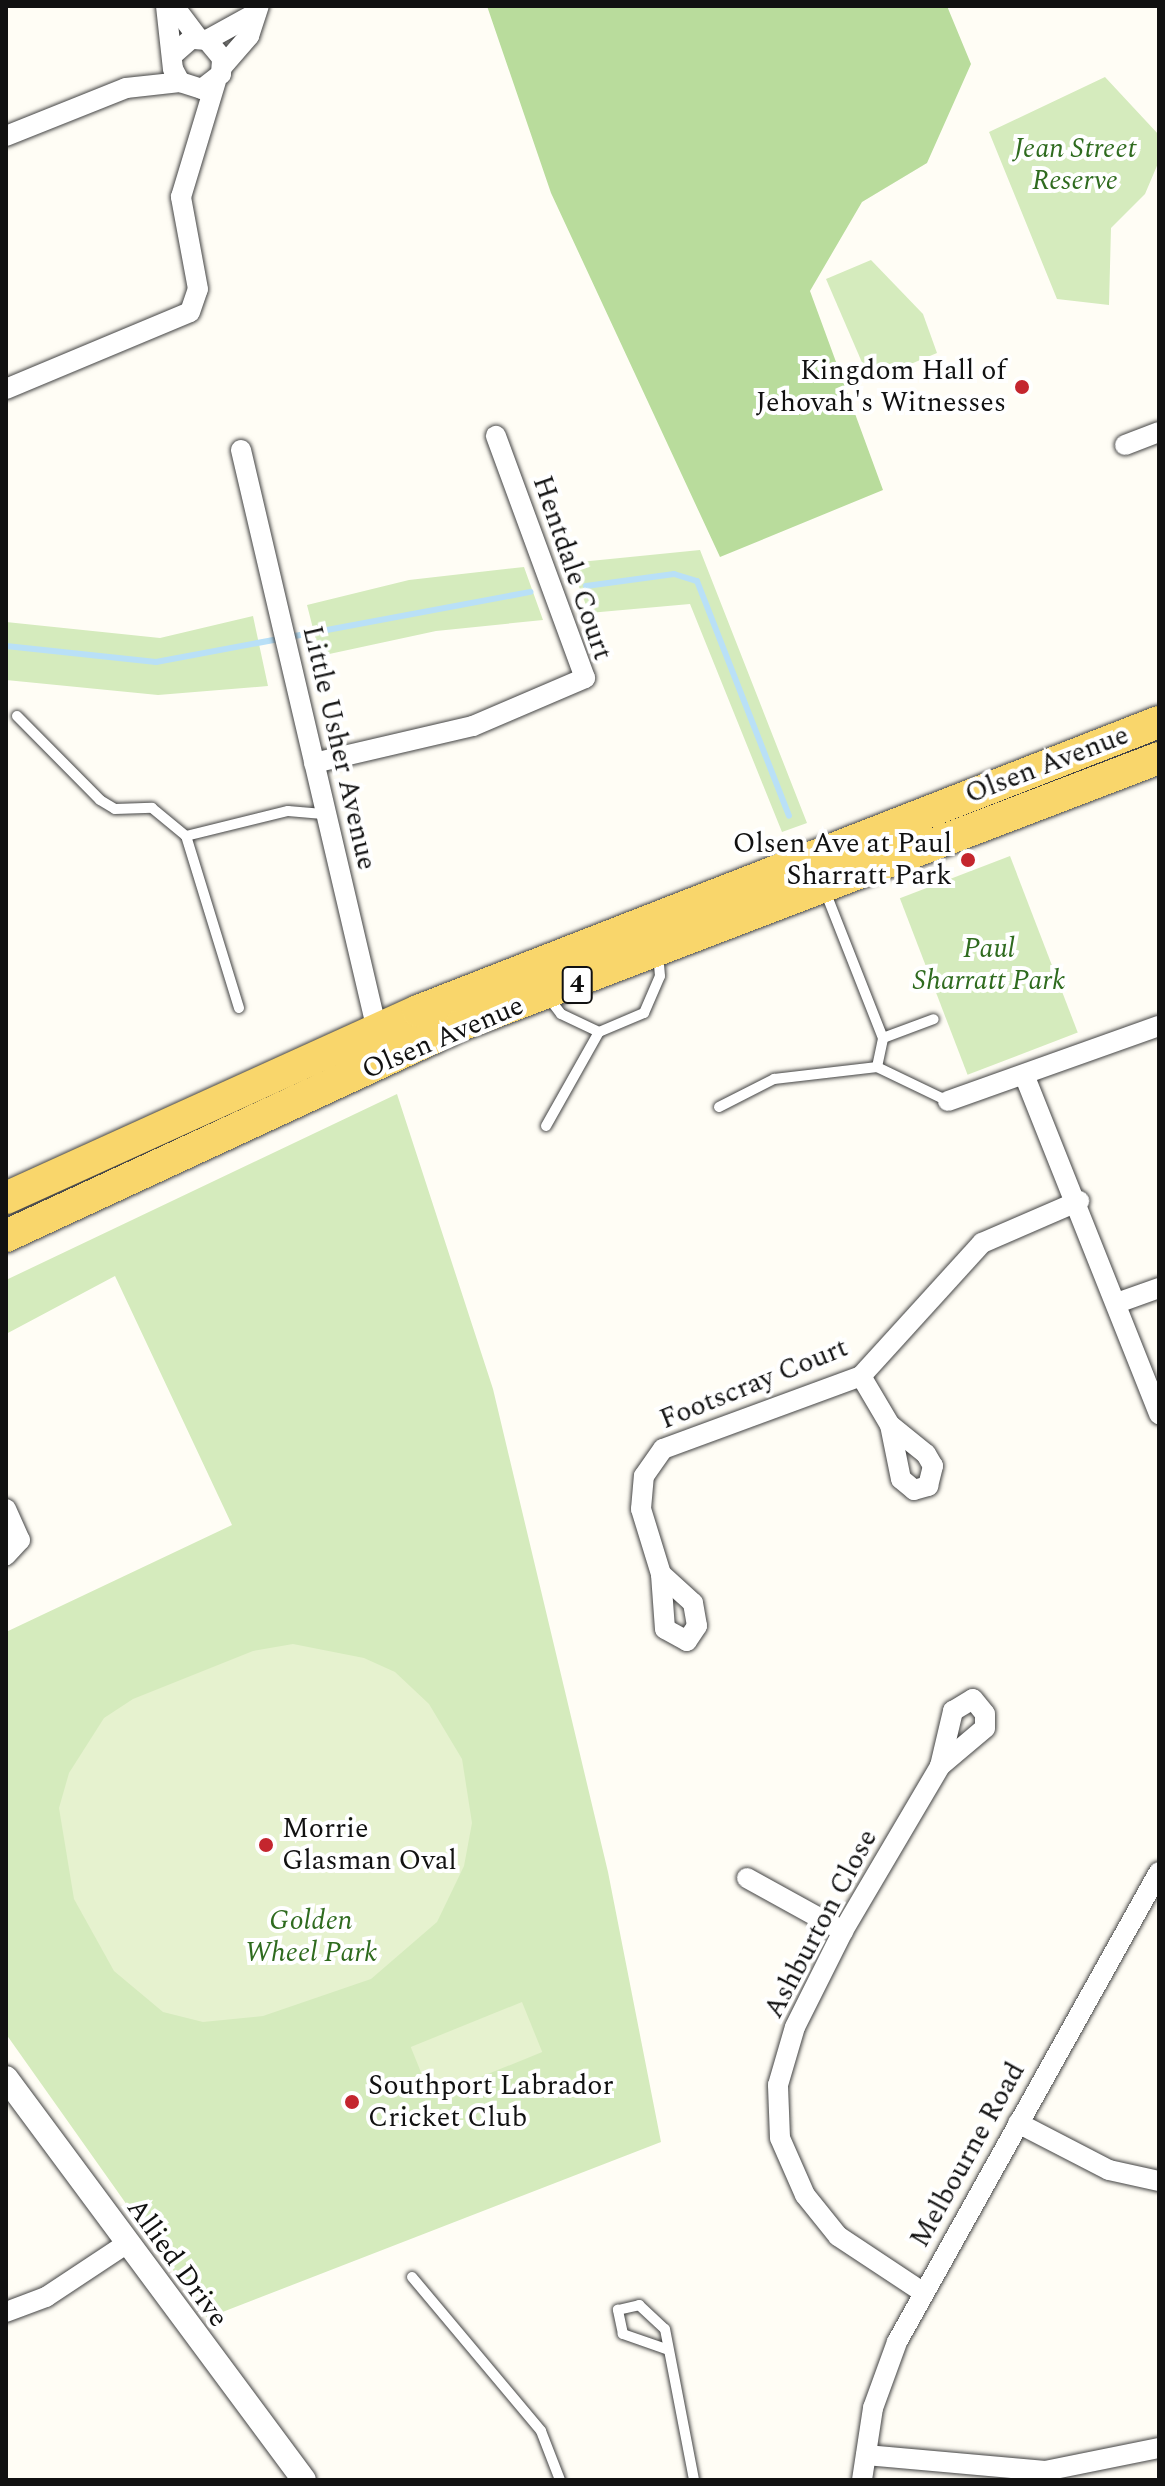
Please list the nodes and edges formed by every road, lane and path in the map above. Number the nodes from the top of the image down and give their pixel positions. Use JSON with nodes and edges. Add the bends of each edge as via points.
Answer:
{"nodes":[{"id":1,"x":166,"y":6,"type":"edge"},
{"id":2,"x":174,"y":6,"type":"edge"},
{"id":3,"x":258,"y":9,"type":"edge"},
{"id":4,"x":203,"y":39,"type":"junction"},
{"id":5,"x":173,"y":58,"type":"junction"},
{"id":6,"x":220,"y":74,"type":"junction"},
{"id":7,"x":184,"y":85,"type":"junction"},
{"id":8,"x":126,"y":88,"type":"junction"},
{"id":9,"x":6,"y":136,"type":"edge"},
{"id":10,"x":199,"y":141,"type":"junction"},
{"id":11,"x":6,"y":389,"type":"edge"},
{"id":12,"x":1159,"y":432,"type":"edge"},
{"id":13,"x":496,"y":436,"type":"dead end"},
{"id":14,"x":1125,"y":445,"type":"dead end"},
{"id":15,"x":241,"y":450,"type":"dead end"},
{"id":16,"x":17,"y":716,"type":"dead end"},
{"id":17,"x":1159,"y":722,"type":"edge"},
{"id":18,"x":1159,"y":758,"type":"edge"},
{"id":19,"x":314,"y":763,"type":"junction"},
{"id":20,"x":326,"y":814,"type":"junction"},
{"id":21,"x":186,"y":836,"type":"junction"},
{"id":22,"x":824,"y":889,"type":"junction"},
{"id":23,"x":657,"y":953,"type":"junction"},
{"id":24,"x":548,"y":996,"type":"junction"},
{"id":25,"x":239,"y":1008,"type":"dead end"},
{"id":26,"x":934,"y":1019,"type":"dead end"},
{"id":27,"x":1159,"y":1026,"type":"edge"},
{"id":28,"x":599,"y":1032,"type":"junction"},
{"id":29,"x":883,"y":1038,"type":"junction"},
{"id":30,"x":381,"y":1043,"type":"junction"},
{"id":31,"x":877,"y":1067,"type":"junction"},
{"id":32,"x":1025,"y":1077,"type":"junction"},
{"id":33,"x":948,"y":1101,"type":"joint"},
{"id":34,"x":719,"y":1107,"type":"dead end"},
{"id":35,"x":546,"y":1126,"type":"dead end"},
{"id":36,"x":6,"y":1198,"type":"edge"},
{"id":37,"x":1079,"y":1201,"type":"junction"},
{"id":38,"x":6,"y":1236,"type":"edge"},
{"id":39,"x":1159,"y":1288,"type":"edge"},
{"id":40,"x":1117,"y":1303,"type":"junction"},
{"id":41,"x":861,"y":1376,"type":"junction"},
{"id":42,"x":1159,"y":1414,"type":"edge"},
{"id":43,"x":890,"y":1425,"type":"dead end"},
{"id":44,"x":6,"y":1509,"type":"edge"},
{"id":45,"x":6,"y":1555,"type":"edge"},
{"id":46,"x":661,"y":1574,"type":"dead end"},
{"id":47,"x":940,"y":1766,"type":"dead end"},
{"id":48,"x":1159,"y":1872,"type":"edge"},
{"id":49,"x":747,"y":1878,"type":"dead end"},
{"id":50,"x":843,"y":1931,"type":"junction"},
{"id":51,"x":6,"y":2078,"type":"edge"},
{"id":52,"x":1018,"y":2123,"type":"junction"},
{"id":53,"x":1159,"y":2181,"type":"edge"},
{"id":54,"x":126,"y":2244,"type":"junction"},
{"id":55,"x":412,"y":2277,"type":"dead end"},
{"id":56,"x":924,"y":2293,"type":"junction"},
{"id":57,"x":6,"y":2312,"type":"edge"},
{"id":58,"x":666,"y":2349,"type":"junction"},
{"id":59,"x":1159,"y":2448,"type":"edge"},
{"id":60,"x":866,"y":2455,"type":"junction"},
{"id":61,"x":304,"y":2480,"type":"edge"},
{"id":62,"x":560,"y":2480,"type":"edge"},
{"id":63,"x":694,"y":2480,"type":"edge"},
{"id":64,"x":862,"y":2480,"type":"edge"}],
"edges":[{"from":1,"to":5,"type":"street"},
{"from":2,"to":4,"type":"street"},
{"from":3,"to":4,"type":"street"},
{"from":3,"to":6,"type":"street","via":[[249,36]]},
{"from":4,"to":5,"type":"street"},
{"from":4,"to":6,"type":"street"},
{"from":5,"to":7,"type":"street"},
{"from":5,"to":8,"type":"street"},
{"from":6,"to":7,"type":"street"},
{"from":6,"to":10,"type":"street"},
{"from":7,"to":8,"type":"street"},
{"from":7,"to":10,"type":"street"},
{"from":8,"to":9,"type":"street"},
{"from":10,"to":11,"type":"street","via":[[181,197],[198,289],[190,312]]},
{"from":12,"to":14,"type":"street"},
{"from":13,"to":19,"type":"street","name":"Hentdale Court","via":[[585,678],[473,726]]},
{"from":15,"to":19,"type":"street","name":"Little Usher Avenue"},
{"from":16,"to":21,"type":"lane","via":[[100,800],[115,809],[152,808]]},
{"from":17,"to":30,"type":"main road","name":"Olsen Avenue","number":"4"},
{"from":18,"to":22,"type":"main road","name":"Olsen Avenue","number":"4"},
{"from":19,"to":20,"type":"street","name":"Little Usher Avenue"},
{"from":20,"to":21,"type":"lane","via":[[288,811]]},
{"from":20,"to":30,"type":"street","name":"Little Usher Avenue"},
{"from":21,"to":25,"type":"lane"},
{"from":22,"to":23,"type":"main road","name":"Olsen Avenue","number":"4"},
{"from":22,"to":29,"type":"lane"},
{"from":23,"to":24,"type":"main road","name":"Olsen Avenue","number":"4"},
{"from":23,"to":28,"type":"lane","via":[[660,976],[644,1013]]},
{"from":24,"to":28,"type":"lane","via":[[561,1014]]},
{"from":24,"to":30,"type":"main road","name":"Olsen Avenue","number":"4"},
{"from":26,"to":29,"type":"lane"},
{"from":27,"to":32,"type":"street"},
{"from":28,"to":35,"type":"lane"},
{"from":29,"to":31,"type":"lane"},
{"from":30,"to":36,"type":"main road","name":"Olsen Avenue","number":"4"},
{"from":30,"to":38,"type":"main road","name":"Olsen Avenue","number":"4"},
{"from":31,"to":33,"type":"lane"},
{"from":31,"to":34,"type":"lane","via":[[774,1079]]},
{"from":32,"to":33,"type":"street"},
{"from":32,"to":37,"type":"street"},
{"from":37,"to":40,"type":"street"},
{"from":37,"to":41,"type":"street","name":"Footscray Court","via":[[982,1243]]},
{"from":39,"to":40,"type":"street"},
{"from":40,"to":42,"type":"street"},
{"from":41,"to":43,"type":"street"},
{"from":41,"to":46,"type":"street","name":"Footscray Court","via":[[663,1449],[644,1476],[641,1509]]},
{"from":44,"to":45,"type":"street","via":[[20,1540]]},
{"from":47,"to":50,"type":"street","name":"Ashburton Close"},
{"from":48,"to":52,"type":"street","name":"Melbourne Road"},
{"from":49,"to":50,"type":"street"},
{"from":50,"to":56,"type":"street","name":"Ashburton Close","via":[[795,2027],[778,2085],[780,2138],[805,2195],[838,2236]]},
{"from":51,"to":54,"type":"street","name":"Allied Drive"},
{"from":52,"to":53,"type":"street","via":[[1109,2170]]},
{"from":52,"to":56,"type":"street","name":"Melbourne Road"},
{"from":54,"to":57,"type":"street","via":[[46,2297]]},
{"from":54,"to":61,"type":"street","name":"Allied Drive"},
{"from":55,"to":62,"type":"lane","via":[[541,2431]]},
{"from":56,"to":60,"type":"street","name":"Melbourne Road","via":[[892,2355]]},
{"from":58,"to":58,"type":"lane","via":[[623,2334],[618,2310],[639,2305],[658,2315]]},
{"from":58,"to":63,"type":"lane"},
{"from":59,"to":60,"type":"street","via":[[1045,2471]]},
{"from":60,"to":64,"type":"street","name":"Melbourne Road"}]}
